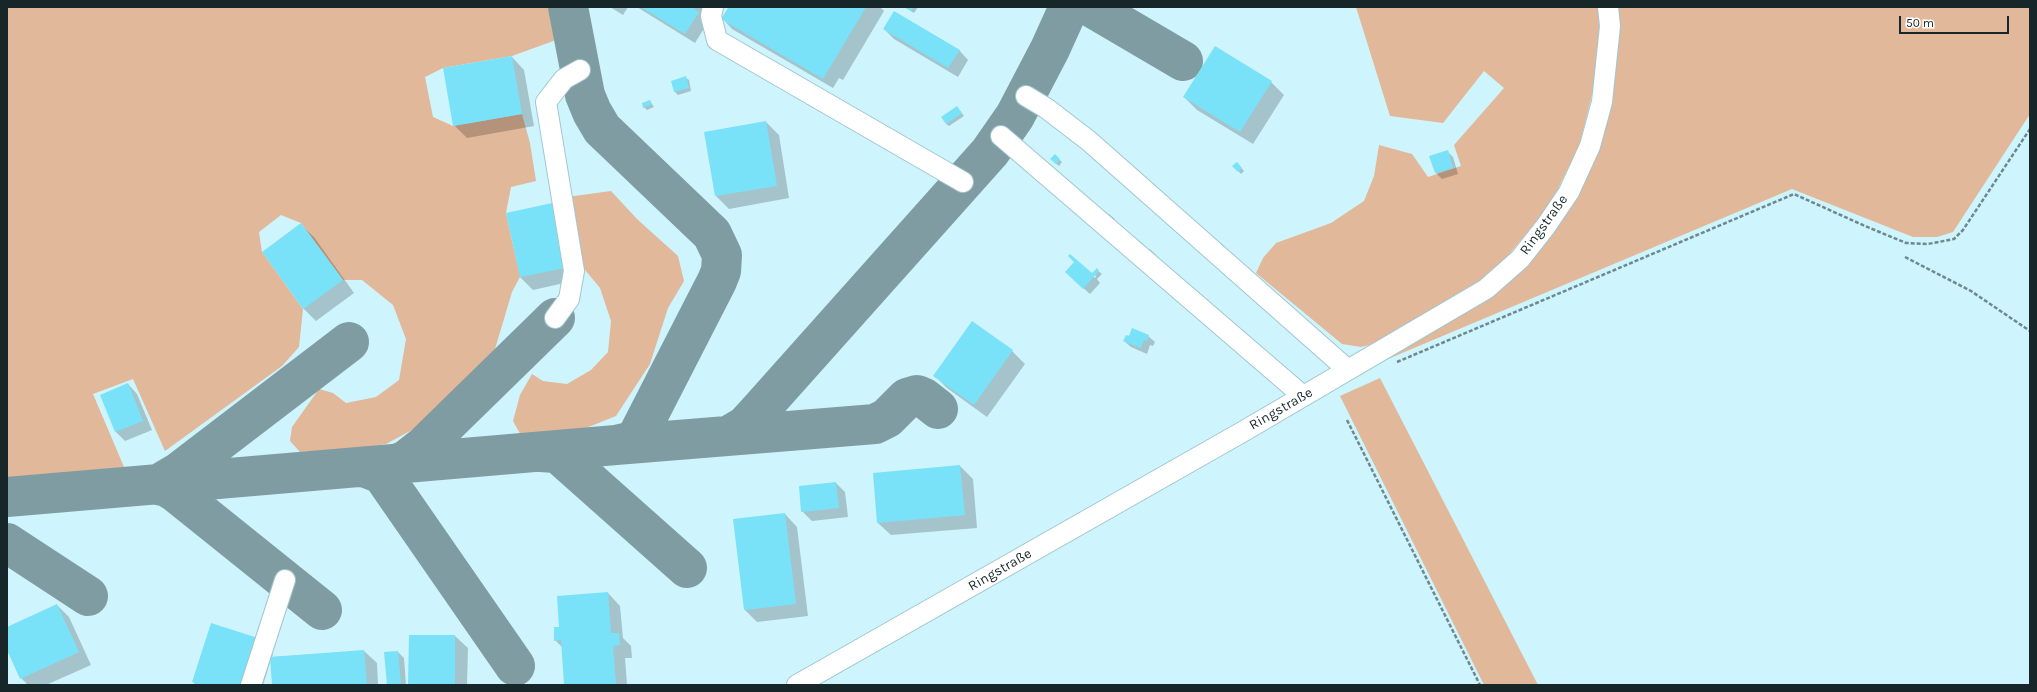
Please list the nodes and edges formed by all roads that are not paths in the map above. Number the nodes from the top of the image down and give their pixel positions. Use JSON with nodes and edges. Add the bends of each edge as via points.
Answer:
{"nodes":[{"id":1,"x":713,"y":7,"type":"edge"},
{"id":2,"x":1608,"y":7,"type":"edge"},
{"id":3,"x":580,"y":70,"type":"dead end"},
{"id":4,"x":1026,"y":96,"type":"dead end"},
{"id":5,"x":1001,"y":136,"type":"dead end"},
{"id":6,"x":963,"y":182,"type":"dead end"},
{"id":7,"x":555,"y":318,"type":"dead end"},
{"id":8,"x":1348,"y":370,"type":"junction"},
{"id":9,"x":1303,"y":396,"type":"junction"},
{"id":10,"x":285,"y":580,"type":"dead end"},
{"id":11,"x":251,"y":685,"type":"edge"},
{"id":12,"x":798,"y":685,"type":"edge"}],
"edges":[{"from":1,"to":6,"type":"street","via":[[711,16],[718,40]]},
{"from":2,"to":8,"type":"street","name":"Ringstraße","via":[[1610,26],[1602,102],[1590,146],[1569,192],[1546,226],[1520,259],[1486,289]]},
{"from":3,"to":7,"type":"street","via":[[564,79],[546,102],[574,270],[569,299]]},
{"from":4,"to":8,"type":"street","via":[[1089,141]]},
{"from":5,"to":9,"type":"street"},
{"from":8,"to":9,"type":"street","name":"Ringstraße"},
{"from":9,"to":12,"type":"street","name":"Ringstraße"},
{"from":10,"to":11,"type":"street"}]}
